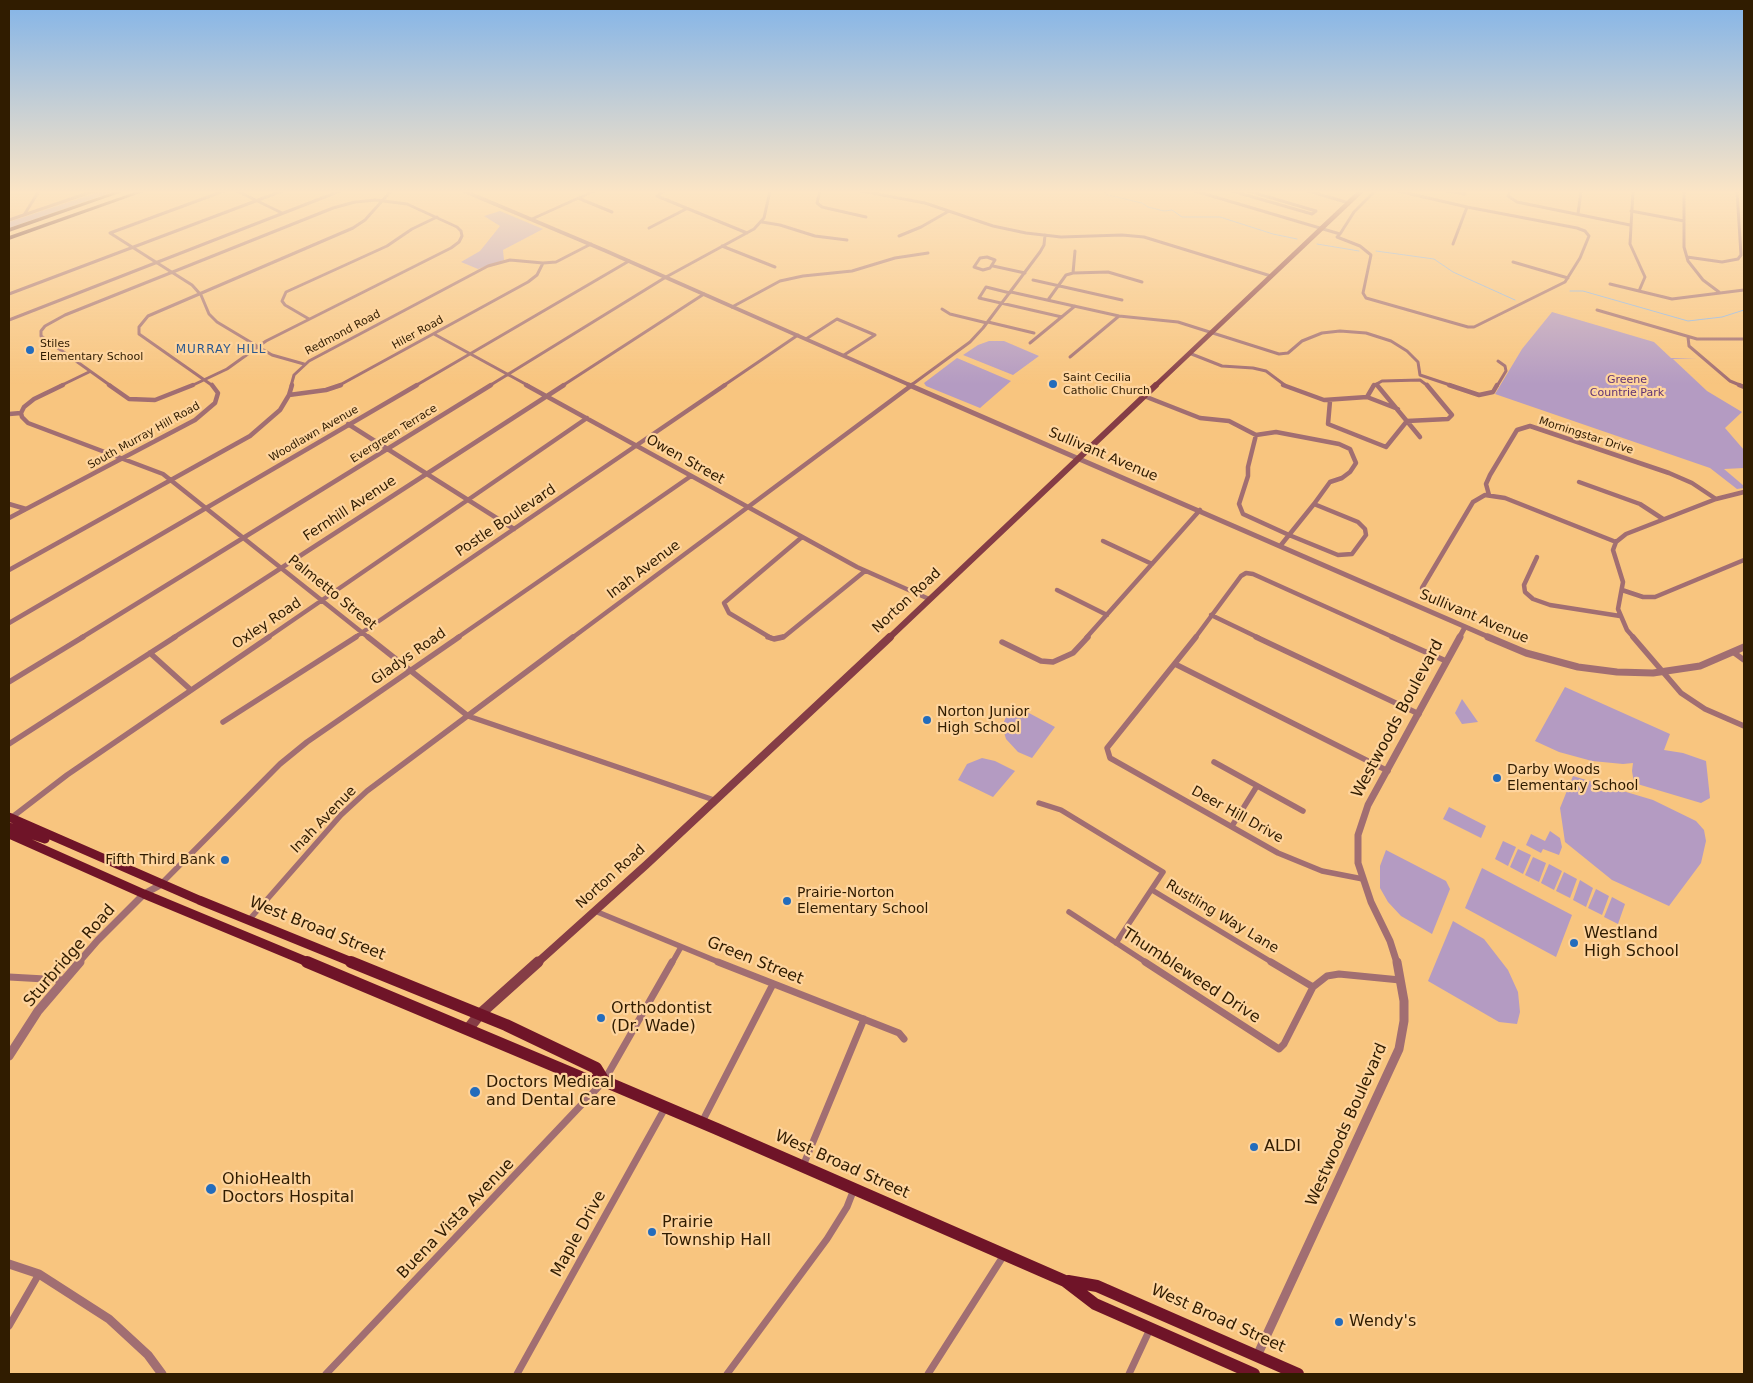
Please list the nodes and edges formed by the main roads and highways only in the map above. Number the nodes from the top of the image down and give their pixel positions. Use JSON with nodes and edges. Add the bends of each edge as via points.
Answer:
{"nodes":[{"id":1,"x":1293,"y":256,"type":"edge"},
{"id":2,"x":9,"y":821,"type":"edge"},
{"id":3,"x":9,"y":834,"type":"edge"},
{"id":4,"x":480,"y":1014,"type":"junction"},
{"id":5,"x":468,"y":1028,"type":"junction"},
{"id":6,"x":604,"y":1082,"type":"junction"},
{"id":7,"x":1065,"y":1281,"type":"junction"},
{"id":8,"x":1257,"y":1356,"type":"junction"},
{"id":9,"x":1251,"y":1374,"type":"edge"},
{"id":10,"x":1298,"y":1374,"type":"edge"}],
"edges":[{"from":1,"to":4,"type":"main road","name":"Norton Road","via":[[714,800]]},
{"from":2,"to":4,"type":"main road","name":"West Broad Street"},
{"from":3,"to":5,"type":"main road","name":"West Broad Street","via":[[144,894]]},
{"from":4,"to":5,"type":"main road","name":"Norton Road"},
{"from":4,"to":6,"type":"main road","name":"West Broad Street","via":[[596,1068]]},
{"from":5,"to":6,"type":"main road","name":"West Broad Street","via":[[590,1081]]},
{"from":6,"to":7,"type":"main road","name":"West Broad Street"},
{"from":7,"to":8,"type":"main road","name":"West Broad Street","via":[[1097,1286]]},
{"from":7,"to":9,"type":"main road","name":"West Broad Street","via":[[1096,1304]]},
{"from":8,"to":9,"type":"main road"},
{"from":8,"to":10,"type":"main road","name":"West Broad Street"}]}
